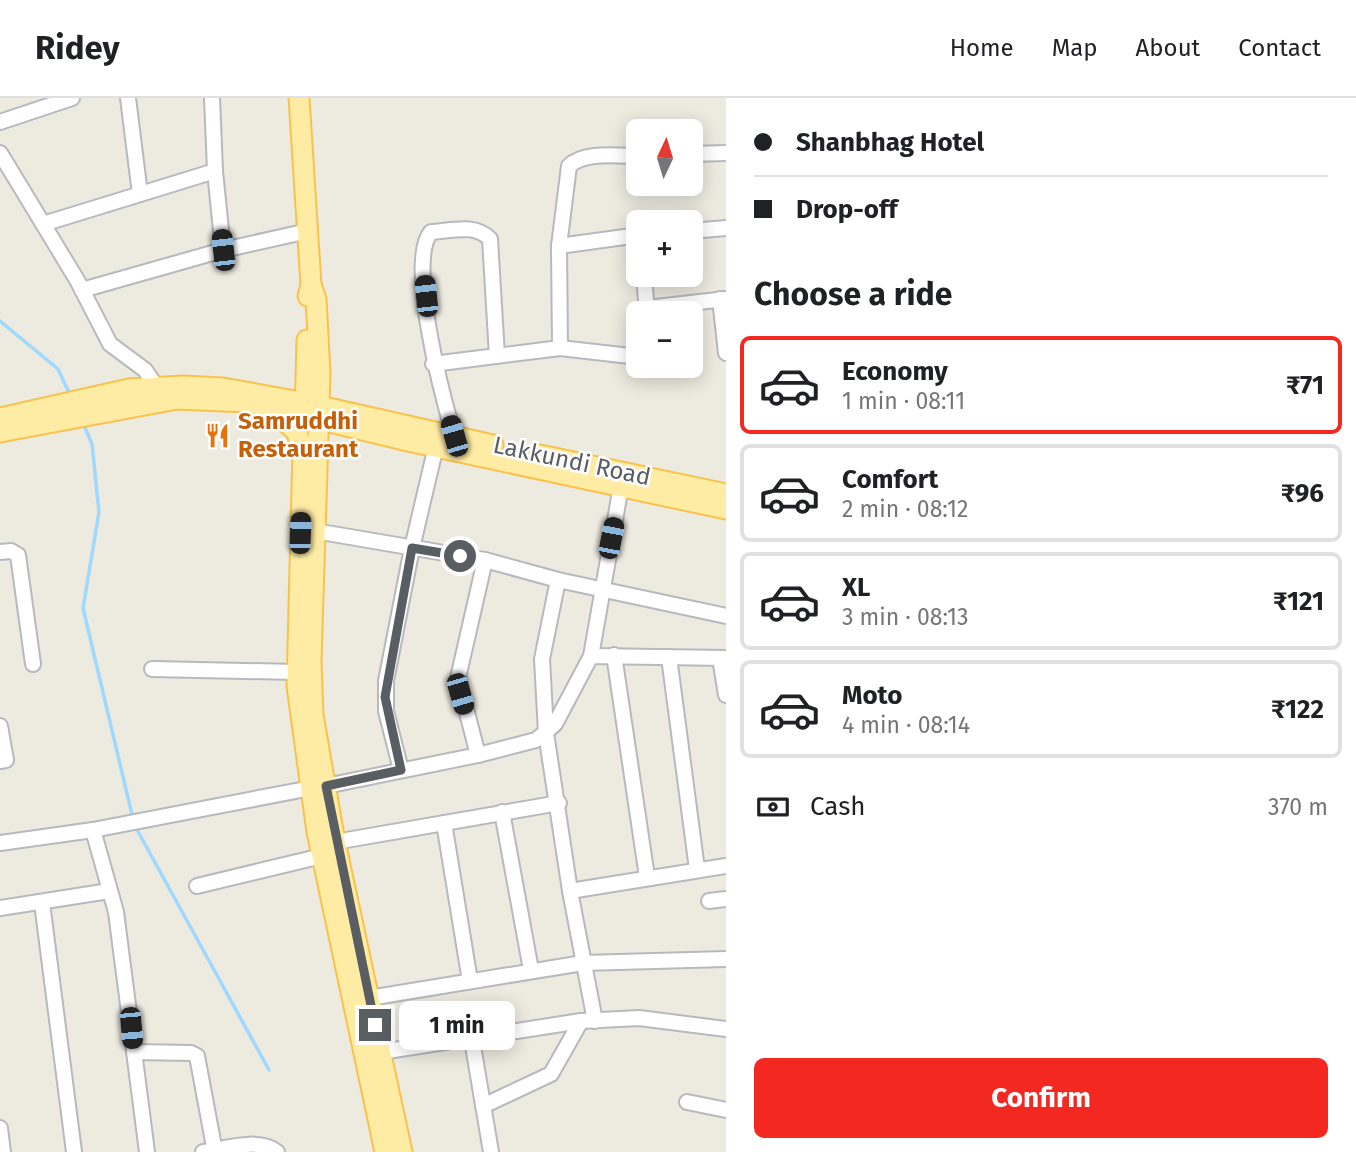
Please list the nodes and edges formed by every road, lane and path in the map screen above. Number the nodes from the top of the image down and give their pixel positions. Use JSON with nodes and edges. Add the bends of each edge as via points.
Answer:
{"nodes":[{"id":1,"x":72,"y":98,"type":"edge"},
{"id":2,"x":128,"y":98,"type":"edge"},
{"id":3,"x":212,"y":98,"type":"edge"},
{"id":4,"x":299,"y":98,"type":"edge"},
{"id":5,"x":55,"y":101,"type":"edge"},
{"id":6,"x":0,"y":122,"type":"edge"},
{"id":7,"x":0,"y":153,"type":"edge"},
{"id":8,"x":726,"y":153,"type":"edge"},
{"id":9,"x":704,"y":154,"type":"edge"},
{"id":10,"x":626,"y":156,"type":"edge"},
{"id":11,"x":215,"y":171,"type":"junction"},
{"id":12,"x":140,"y":194,"type":"junction"},
{"id":13,"x":43,"y":224,"type":"junction"},
{"id":14,"x":726,"y":228,"type":"edge"},
{"id":15,"x":703,"y":230,"type":"edge"},
{"id":16,"x":308,"y":231,"type":"junction"},
{"id":17,"x":626,"y":238,"type":"edge"},
{"id":18,"x":559,"y":246,"type":"junction"},
{"id":19,"x":223,"y":250,"type":"junction"},
{"id":20,"x":82,"y":290,"type":"junction"},
{"id":21,"x":723,"y":299,"type":"edge"},
{"id":22,"x":703,"y":302,"type":"edge"},
{"id":23,"x":559,"y":348,"type":"junction"},
{"id":24,"x":726,"y":353,"type":"edge"},
{"id":25,"x":497,"y":356,"type":"junction"},
{"id":26,"x":626,"y":356,"type":"edge"},
{"id":27,"x":433,"y":364,"type":"junction"},
{"id":28,"x":313,"y":373,"type":"junction"},
{"id":29,"x":156,"y":386,"type":"junction"},
{"id":30,"x":135,"y":396,"type":"junction"},
{"id":31,"x":271,"y":402,"type":"junction"},
{"id":32,"x":312,"y":412,"type":"junction"},
{"id":33,"x":2,"y":418,"type":"edge"},
{"id":34,"x":348,"y":419,"type":"junction"},
{"id":35,"x":454,"y":436,"type":"junction"},
{"id":36,"x":436,"y":446,"type":"junction"},
{"id":37,"x":311,"y":449,"type":"junction"},
{"id":38,"x":621,"y":486,"type":"junction"},
{"id":39,"x":726,"y":494,"type":"edge"},
{"id":40,"x":726,"y":509,"type":"edge"},
{"id":41,"x":315,"y":531,"type":"junction"},
{"id":42,"x":412,"y":548,"type":"junction"},
{"id":43,"x":0,"y":552,"type":"edge"},
{"id":44,"x":485,"y":560,"type":"junction"},
{"id":45,"x":558,"y":580,"type":"junction"},
{"id":46,"x":601,"y":589,"type":"junction"},
{"id":47,"x":726,"y":616,"type":"edge"},
{"id":48,"x":591,"y":656,"type":"junction"},
{"id":49,"x":614,"y":656,"type":"junction"},
{"id":50,"x":669,"y":657,"type":"junction"},
{"id":51,"x":723,"y":658,"type":"edge"},
{"id":52,"x":33,"y":664,"type":"dead end"},
{"id":53,"x":152,"y":669,"type":"dead end"},
{"id":54,"x":297,"y":672,"type":"junction"},
{"id":55,"x":726,"y":695,"type":"edge"},
{"id":56,"x":0,"y":726,"type":"edge"},
{"id":57,"x":546,"y":733,"type":"junction"},
{"id":58,"x":478,"y":755,"type":"junction"},
{"id":59,"x":0,"y":761,"type":"edge"},
{"id":60,"x":401,"y":770,"type":"junction"},
{"id":61,"x":319,"y":787,"type":"junction"},
{"id":62,"x":559,"y":803,"type":"junction"},
{"id":63,"x":502,"y":812,"type":"junction"},
{"id":64,"x":444,"y":823,"type":"junction"},
{"id":65,"x":93,"y":830,"type":"junction"},
{"id":66,"x":0,"y":843,"type":"edge"},
{"id":67,"x":329,"y":849,"type":"junction"},
{"id":68,"x":726,"y":866,"type":"edge"},
{"id":69,"x":697,"y":869,"type":"junction"},
{"id":70,"x":647,"y":877,"type":"junction"},
{"id":71,"x":197,"y":886,"type":"dead end"},
{"id":72,"x":109,"y":891,"type":"junction"},
{"id":73,"x":570,"y":891,"type":"junction"},
{"id":74,"x":726,"y":899,"type":"edge"},
{"id":75,"x":709,"y":901,"type":"dead end"},
{"id":76,"x":42,"y":903,"type":"junction"},
{"id":77,"x":0,"y":908,"type":"edge"},
{"id":78,"x":726,"y":959,"type":"edge"},
{"id":79,"x":583,"y":963,"type":"junction"},
{"id":80,"x":531,"y":970,"type":"junction"},
{"id":81,"x":470,"y":981,"type":"junction"},
{"id":82,"x":369,"y":998,"type":"junction"},
{"id":83,"x":588,"y":1021,"type":"junction"},
{"id":84,"x":726,"y":1029,"type":"edge"},
{"id":85,"x":472,"y":1040,"type":"junction"},
{"id":86,"x":134,"y":1052,"type":"junction"},
{"id":87,"x":381,"y":1052,"type":"junction"},
{"id":88,"x":687,"y":1102,"type":"dead end"},
{"id":89,"x":483,"y":1106,"type":"junction"},
{"id":90,"x":726,"y":1110,"type":"edge"},
{"id":91,"x":0,"y":1128,"type":"edge"},
{"id":92,"x":211,"y":1151,"type":"edge"},
{"id":93,"x":3,"y":1152,"type":"edge"},
{"id":94,"x":74,"y":1152,"type":"edge"},
{"id":95,"x":147,"y":1152,"type":"edge"},
{"id":96,"x":277,"y":1152,"type":"edge"},
{"id":97,"x":385,"y":1152,"type":"edge"},
{"id":98,"x":402,"y":1152,"type":"edge"},
{"id":99,"x":491,"y":1152,"type":"edge"}],
"edges":[{"from":1,"to":5,"type":"street"},
{"from":2,"to":12,"type":"street"},
{"from":3,"to":11,"type":"street"},
{"from":4,"to":16,"type":"main road"},
{"from":5,"to":6,"type":"street"},
{"from":7,"to":13,"type":"street"},
{"from":8,"to":9,"type":"street"},
{"from":10,"to":18,"type":"street","via":[[587,157],[569,166]]},
{"from":11,"to":12,"type":"street"},
{"from":11,"to":19,"type":"street"},
{"from":12,"to":13,"type":"street"},
{"from":13,"to":20,"type":"street"},
{"from":14,"to":15,"type":"street"},
{"from":16,"to":19,"type":"street"},
{"from":16,"to":28,"type":"main road"},
{"from":17,"to":18,"type":"street"},
{"from":18,"to":23,"type":"street"},
{"from":19,"to":20,"type":"street"},
{"from":20,"to":29,"type":"street","via":[[110,344],[145,370]]},
{"from":21,"to":22,"type":"street"},
{"from":21,"to":24,"type":"street"},
{"from":23,"to":25,"type":"street"},
{"from":23,"to":26,"type":"street"},
{"from":25,"to":27,"type":"street"},
{"from":25,"to":27,"type":"street","via":[[490,239],[474,229],[431,232],[421,250]]},
{"from":27,"to":35,"type":"street"},
{"from":28,"to":31,"type":"main road"},
{"from":28,"to":32,"type":"main road"},
{"from":28,"to":34,"type":"main road"},
{"from":29,"to":30,"type":"main road"},
{"from":29,"to":31,"type":"main road","via":[[223,388]]},
{"from":30,"to":31,"type":"main road"},
{"from":30,"to":33,"type":"main road","via":[[35,417]]},
{"from":31,"to":32,"type":"main road"},
{"from":31,"to":37,"type":"main road"},
{"from":32,"to":34,"type":"main road"},
{"from":32,"to":37,"type":"main road"},
{"from":34,"to":35,"type":"main road","name":"Lakkundi Road"},
{"from":34,"to":36,"type":"main road"},
{"from":34,"to":37,"type":"main road"},
{"from":35,"to":39,"type":"main road","name":"Lakkundi Road"},
{"from":36,"to":38,"type":"main road"},
{"from":36,"to":42,"type":"street"},
{"from":37,"to":41,"type":"main road"},
{"from":37,"to":54,"type":"main road"},
{"from":38,"to":40,"type":"main road"},
{"from":38,"to":46,"type":"street"},
{"from":41,"to":42,"type":"street"},
{"from":41,"to":61,"type":"main road","via":[[311,686]]},
{"from":42,"to":44,"type":"street"},
{"from":42,"to":60,"type":"street","via":[[385,697]]},
{"from":43,"to":52,"type":"street","via":[[18,555]]},
{"from":44,"to":45,"type":"street"},
{"from":44,"to":58,"type":"street","via":[[458,678]]},
{"from":45,"to":46,"type":"street"},
{"from":45,"to":57,"type":"street","via":[[542,659]]},
{"from":46,"to":47,"type":"street"},
{"from":46,"to":48,"type":"street"},
{"from":48,"to":49,"type":"street"},
{"from":48,"to":57,"type":"street"},
{"from":49,"to":50,"type":"street"},
{"from":49,"to":70,"type":"street"},
{"from":50,"to":51,"type":"street"},
{"from":50,"to":69,"type":"street"},
{"from":51,"to":55,"type":"street"},
{"from":53,"to":54,"type":"street"},
{"from":54,"to":61,"type":"main road"},
{"from":56,"to":59,"type":"street","via":[[6,760]]},
{"from":57,"to":58,"type":"street","via":[[536,740]]},
{"from":57,"to":62,"type":"street"},
{"from":58,"to":60,"type":"street"},
{"from":60,"to":61,"type":"street"},
{"from":61,"to":65,"type":"street"},
{"from":61,"to":67,"type":"main road"},
{"from":62,"to":63,"type":"street"},
{"from":62,"to":73,"type":"street"},
{"from":63,"to":64,"type":"street"},
{"from":63,"to":80,"type":"street"},
{"from":64,"to":67,"type":"street"},
{"from":64,"to":81,"type":"street"},
{"from":65,"to":66,"type":"street"},
{"from":65,"to":72,"type":"street"},
{"from":67,"to":71,"type":"street"},
{"from":67,"to":82,"type":"main road"},
{"from":67,"to":97,"type":"main road"},
{"from":68,"to":69,"type":"street"},
{"from":69,"to":70,"type":"street"},
{"from":70,"to":73,"type":"street"},
{"from":72,"to":76,"type":"street"},
{"from":72,"to":86,"type":"street","via":[[122,946]]},
{"from":73,"to":79,"type":"street"},
{"from":74,"to":75,"type":"street"},
{"from":76,"to":77,"type":"street"},
{"from":76,"to":94,"type":"street"},
{"from":78,"to":79,"type":"street"},
{"from":79,"to":80,"type":"street"},
{"from":79,"to":83,"type":"street"},
{"from":80,"to":81,"type":"street"},
{"from":81,"to":82,"type":"street"},
{"from":82,"to":87,"type":"main road"},
{"from":83,"to":84,"type":"street","via":[[639,1018]]},
{"from":83,"to":85,"type":"street"},
{"from":83,"to":89,"type":"street","via":[[551,1074]]},
{"from":85,"to":87,"type":"street"},
{"from":85,"to":89,"type":"street"},
{"from":86,"to":92,"type":"street","via":[[197,1056]]},
{"from":86,"to":95,"type":"street"},
{"from":87,"to":98,"type":"main road"},
{"from":88,"to":90,"type":"street"},
{"from":89,"to":99,"type":"street"},
{"from":91,"to":93,"type":"street"},
{"from":92,"to":96,"type":"street","via":[[259,1145]]}]}
